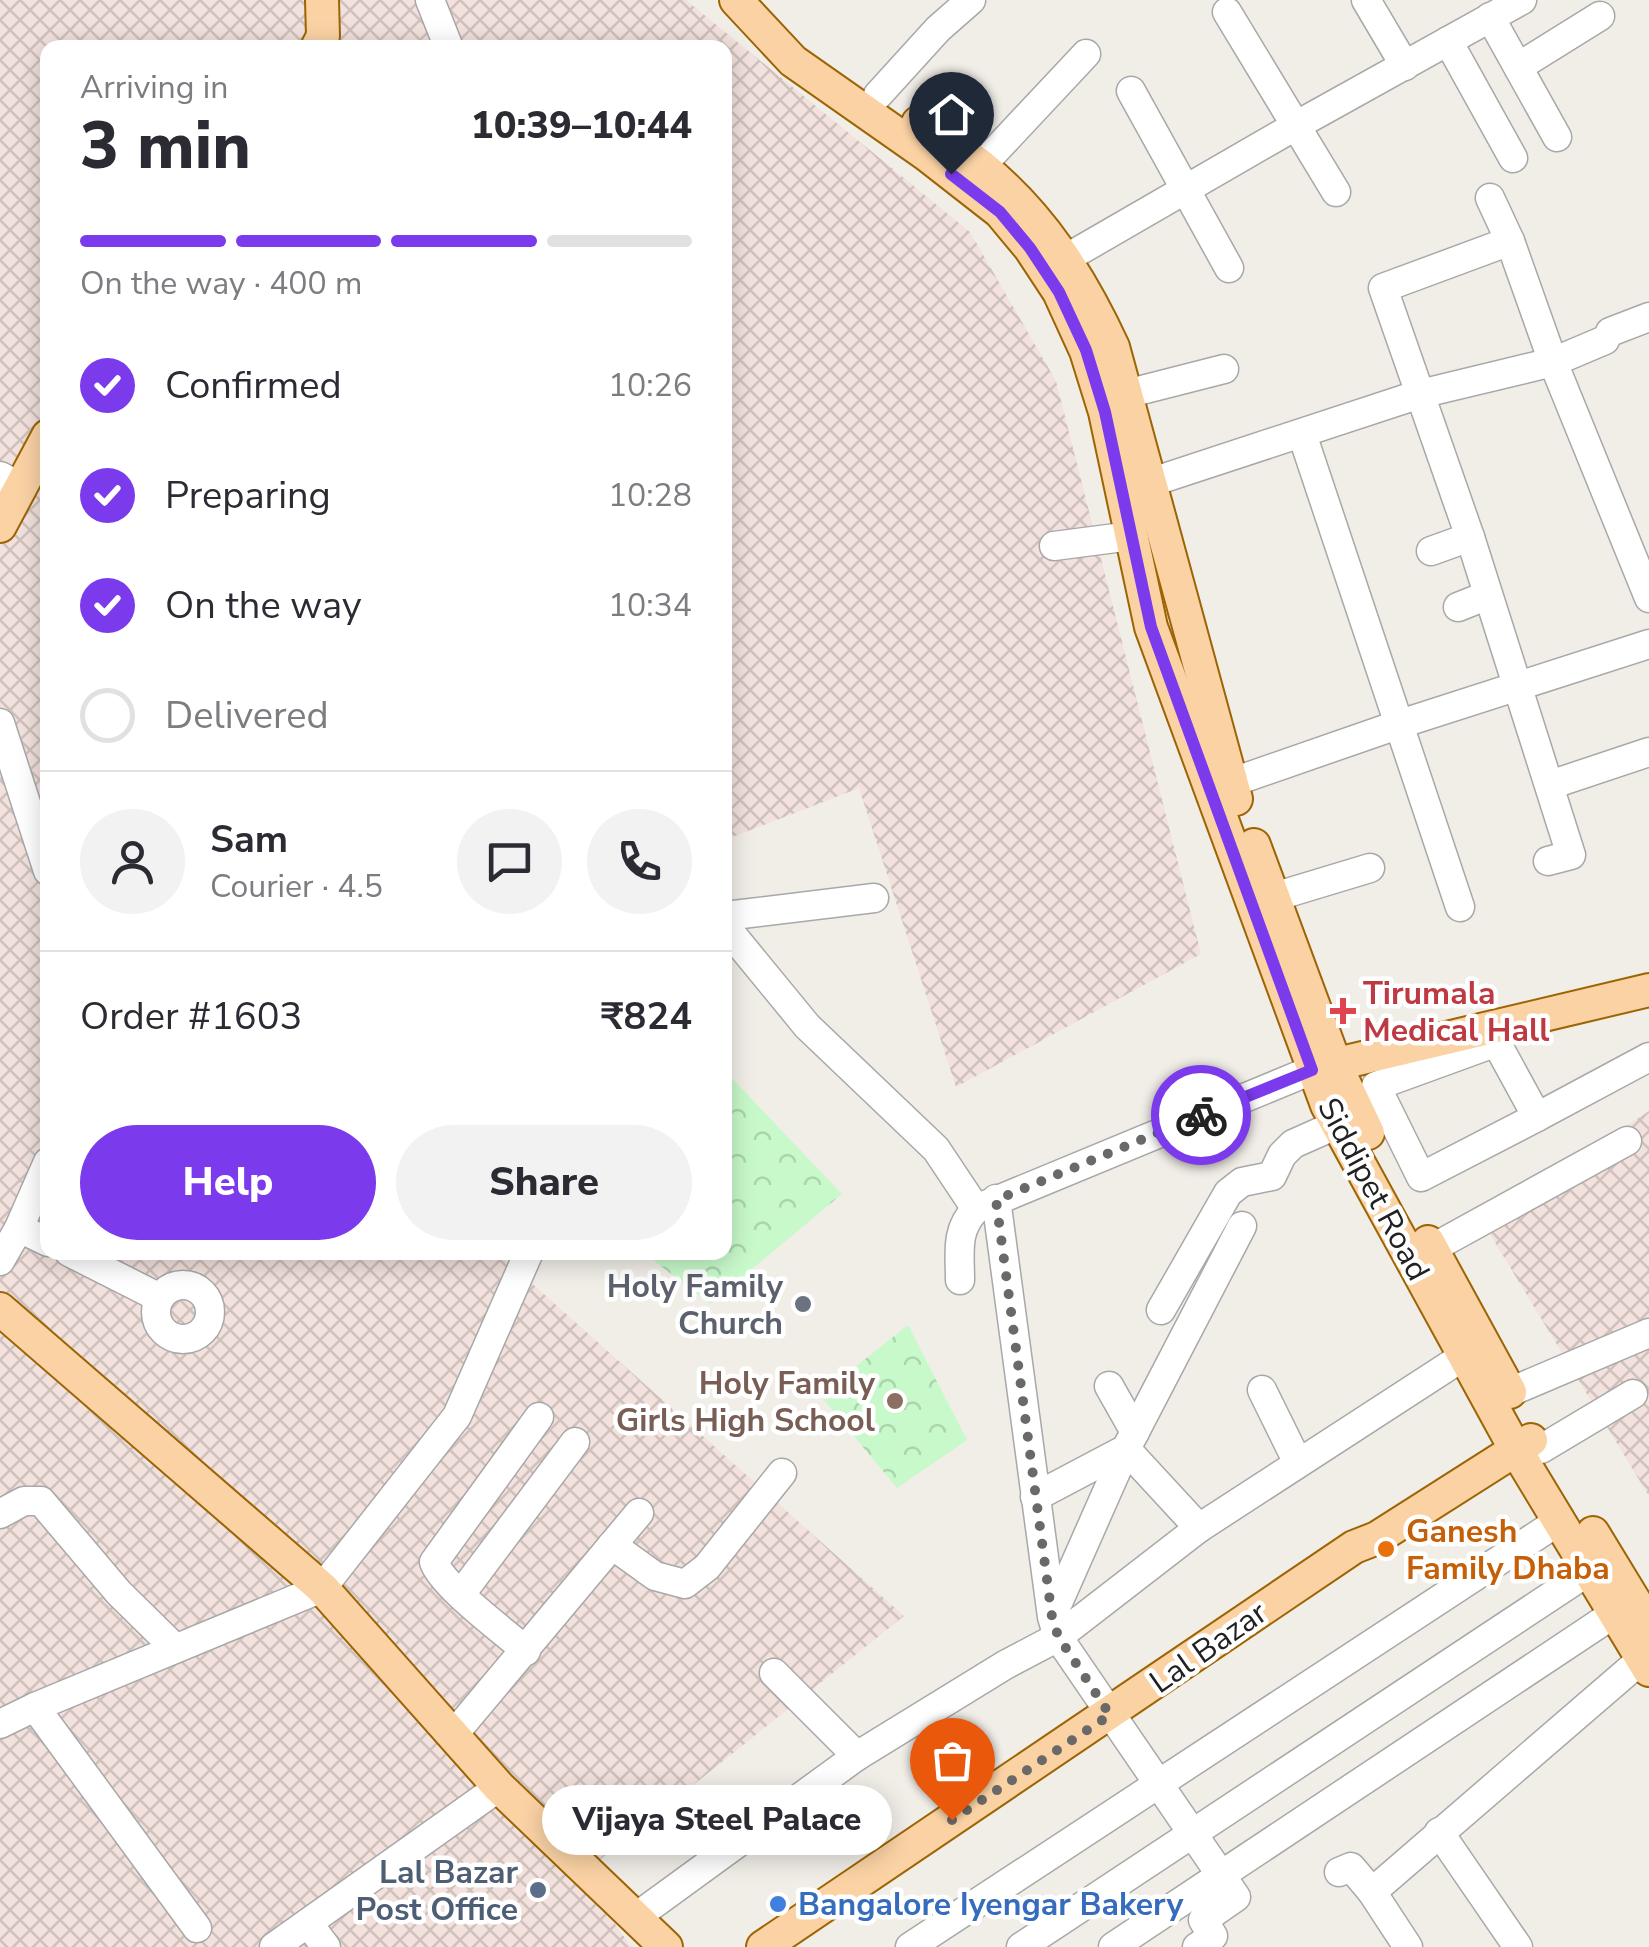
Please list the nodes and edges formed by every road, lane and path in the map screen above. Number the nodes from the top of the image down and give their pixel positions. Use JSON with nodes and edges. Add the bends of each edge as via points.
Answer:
{"nodes":[{"id":1,"x":322,"y":0,"type":"edge"},
{"id":2,"x":430,"y":0,"type":"edge"},
{"id":3,"x":736,"y":0,"type":"edge"},
{"id":4,"x":762,"y":0,"type":"edge"},
{"id":5,"x":971,"y":0,"type":"edge"},
{"id":6,"x":1366,"y":0,"type":"edge"},
{"id":7,"x":1502,"y":7,"type":"edge"},
{"id":8,"x":1227,"y":12,"type":"dead end"},
{"id":9,"x":1600,"y":16,"type":"dead end"},
{"id":10,"x":322,"y":40,"type":"edge"},
{"id":11,"x":445,"y":40,"type":"edge"},
{"id":12,"x":1448,"y":41,"type":"junction"},
{"id":13,"x":1086,"y":54,"type":"dead end"},
{"id":14,"x":1405,"y":66,"type":"junction"},
{"id":15,"x":1518,"y":67,"type":"junction"},
{"id":16,"x":1131,"y":90,"type":"dead end"},
{"id":17,"x":878,"y":96,"type":"junction"},
{"id":18,"x":1296,"y":125,"type":"junction"},
{"id":19,"x":1557,"y":138,"type":"dead end"},
{"id":20,"x":1513,"y":158,"type":"dead end"},
{"id":21,"x":981,"y":166,"type":"junction"},
{"id":22,"x":1185,"y":189,"type":"junction"},
{"id":23,"x":1336,"y":192,"type":"dead end"},
{"id":24,"x":1490,"y":198,"type":"dead end"},
{"id":25,"x":1510,"y":241,"type":"junction"},
{"id":26,"x":1065,"y":259,"type":"junction"},
{"id":27,"x":1229,"y":268,"type":"dead end"},
{"id":28,"x":1649,"y":317,"type":"edge"},
{"id":29,"x":1553,"y":362,"type":"junction"},
{"id":30,"x":1224,"y":369,"type":"dead end"},
{"id":31,"x":1126,"y":394,"type":"junction"},
{"id":32,"x":1420,"y":394,"type":"junction"},
{"id":33,"x":1302,"y":434,"type":"junction"},
{"id":34,"x":40,"y":445,"type":"edge"},
{"id":35,"x":9,"y":481,"type":"edge"},
{"id":36,"x":1149,"y":483,"type":"junction"},
{"id":37,"x":0,"y":526,"type":"edge"},
{"id":38,"x":1131,"y":536,"type":"junction"},
{"id":39,"x":1470,"y":537,"type":"junction"},
{"id":40,"x":1054,"y":546,"type":"dead end"},
{"id":41,"x":1431,"y":550,"type":"dead end"},
{"id":42,"x":1488,"y":595,"type":"junction"},
{"id":43,"x":1649,"y":598,"type":"edge"},
{"id":44,"x":1458,"y":607,"type":"dead end"},
{"id":45,"x":1649,"y":644,"type":"edge"},
{"id":46,"x":1518,"y":688,"type":"junction"},
{"id":47,"x":0,"y":722,"type":"edge"},
{"id":48,"x":1400,"y":724,"type":"junction"},
{"id":49,"x":1649,"y":752,"type":"edge"},
{"id":50,"x":1230,"y":783,"type":"junction"},
{"id":51,"x":1550,"y":784,"type":"junction"},
{"id":52,"x":40,"y":846,"type":"edge"},
{"id":53,"x":1548,"y":862,"type":"dead end"},
{"id":54,"x":1370,"y":868,"type":"dead end"},
{"id":55,"x":1274,"y":897,"type":"junction"},
{"id":56,"x":874,"y":898,"type":"dead end"},
{"id":57,"x":1460,"y":907,"type":"dead end"},
{"id":58,"x":732,"y":915,"type":"edge"},
{"id":59,"x":732,"y":935,"type":"edge"},
{"id":60,"x":1649,"y":990,"type":"edge"},
{"id":61,"x":1493,"y":1035,"type":"junction"},
{"id":62,"x":1649,"y":1057,"type":"edge"},
{"id":63,"x":1324,"y":1068,"type":"junction"},
{"id":64,"x":1537,"y":1117,"type":"junction"},
{"id":65,"x":1338,"y":1124,"type":"junction"},
{"id":66,"x":1627,"y":1141,"type":"dead end"},
{"id":67,"x":40,"y":1184,"type":"edge"},
{"id":68,"x":986,"y":1204,"type":"junction"},
{"id":69,"x":1242,"y":1226,"type":"dead end"},
{"id":70,"x":19,"y":1228,"type":"junction"},
{"id":71,"x":40,"y":1238,"type":"edge"},
{"id":72,"x":1432,"y":1249,"type":"junction"},
{"id":73,"x":85,"y":1260,"type":"edge"},
{"id":74,"x":525,"y":1260,"type":"edge"},
{"id":75,"x":0,"y":1261,"type":"edge"},
{"id":76,"x":960,"y":1280,"type":"dead end"},
{"id":77,"x":160,"y":1298,"type":"dead end"},
{"id":78,"x":0,"y":1309,"type":"edge"},
{"id":79,"x":1162,"y":1310,"type":"dead end"},
{"id":80,"x":1649,"y":1334,"type":"edge"},
{"id":81,"x":1464,"y":1356,"type":"junction"},
{"id":82,"x":1108,"y":1386,"type":"dead end"},
{"id":83,"x":1262,"y":1390,"type":"dead end"},
{"id":84,"x":1510,"y":1392,"type":"junction"},
{"id":85,"x":1633,"y":1394,"type":"dead end"},
{"id":86,"x":539,"y":1417,"type":"dead end"},
{"id":87,"x":1525,"y":1439,"type":"junction"},
{"id":88,"x":1130,"y":1440,"type":"junction"},
{"id":89,"x":575,"y":1442,"type":"dead end"},
{"id":90,"x":1298,"y":1463,"type":"junction"},
{"id":91,"x":782,"y":1473,"type":"dead end"},
{"id":92,"x":1035,"y":1496,"type":"junction"},
{"id":93,"x":639,"y":1512,"type":"dead end"},
{"id":94,"x":0,"y":1514,"type":"edge"},
{"id":95,"x":1559,"y":1521,"type":"junction"},
{"id":96,"x":1198,"y":1528,"type":"junction"},
{"id":97,"x":612,"y":1546,"type":"junction"},
{"id":98,"x":1590,"y":1571,"type":"junction"},
{"id":99,"x":322,"y":1588,"type":"junction"},
{"id":100,"x":461,"y":1594,"type":"junction"},
{"id":101,"x":1614,"y":1612,"type":"junction"},
{"id":102,"x":1649,"y":1625,"type":"edge"},
{"id":103,"x":1055,"y":1627,"type":"junction"},
{"id":104,"x":175,"y":1648,"type":"junction"},
{"id":105,"x":526,"y":1651,"type":"junction"},
{"id":106,"x":1646,"y":1664,"type":"edge"},
{"id":107,"x":774,"y":1672,"type":"dead end"},
{"id":108,"x":35,"y":1706,"type":"junction"},
{"id":109,"x":1110,"y":1715,"type":"junction"},
{"id":110,"x":0,"y":1724,"type":"edge"},
{"id":111,"x":454,"y":1734,"type":"junction"},
{"id":112,"x":857,"y":1756,"type":"junction"},
{"id":113,"x":1160,"y":1786,"type":"junction"},
{"id":114,"x":499,"y":1787,"type":"junction"},
{"id":115,"x":1439,"y":1832,"type":"junction"},
{"id":116,"x":1192,"y":1834,"type":"junction"},
{"id":117,"x":1339,"y":1872,"type":"dead end"},
{"id":118,"x":1221,"y":1876,"type":"junction"},
{"id":119,"x":1372,"y":1892,"type":"junction"},
{"id":120,"x":636,"y":1917,"type":"junction"},
{"id":121,"x":308,"y":1924,"type":"junction"},
{"id":122,"x":197,"y":1928,"type":"dead end"},
{"id":123,"x":663,"y":1946,"type":"edge"},
{"id":124,"x":274,"y":1947,"type":"edge"},
{"id":125,"x":326,"y":1947,"type":"edge"},
{"id":126,"x":763,"y":1947,"type":"edge"},
{"id":127,"x":910,"y":1947,"type":"edge"},
{"id":128,"x":1020,"y":1947,"type":"edge"},
{"id":129,"x":1112,"y":1947,"type":"edge"},
{"id":130,"x":1196,"y":1947,"type":"edge"},
{"id":131,"x":1408,"y":1947,"type":"edge"},
{"id":132,"x":1518,"y":1947,"type":"edge"}],
"edges":[{"from":1,"to":10,"type":"main road"},
{"from":2,"to":11,"type":"street"},
{"from":3,"to":38,"type":"main road","name":"Siddipet Road","via":[[792,61],[1000,212],[1030,248],[1086,350]]},
{"from":4,"to":17,"type":"main road","name":"Siddipet Road","via":[[823,57]]},
{"from":5,"to":17,"type":"street"},
{"from":6,"to":14,"type":"street"},
{"from":7,"to":12,"type":"street"},
{"from":7,"to":15,"type":"street"},
{"from":8,"to":18,"type":"street"},
{"from":9,"to":15,"type":"street"},
{"from":12,"to":14,"type":"street"},
{"from":12,"to":20,"type":"street"},
{"from":13,"to":21,"type":"street"},
{"from":14,"to":18,"type":"street"},
{"from":15,"to":19,"type":"street"},
{"from":16,"to":22,"type":"street"},
{"from":17,"to":21,"type":"main road","name":"Siddipet Road"},
{"from":18,"to":22,"type":"street"},
{"from":18,"to":23,"type":"street"},
{"from":21,"to":26,"type":"main road","name":"Siddipet Road","via":[[1037,220]]},
{"from":22,"to":26,"type":"street"},
{"from":22,"to":27,"type":"street"},
{"from":24,"to":25,"type":"street"},
{"from":25,"to":29,"type":"street"},
{"from":25,"to":32,"type":"street","via":[[1383,288]]},
{"from":26,"to":31,"type":"main road","name":"Siddipet Road","via":[[1113,347]]},
{"from":28,"to":29,"type":"street"},
{"from":29,"to":32,"type":"street"},
{"from":29,"to":43,"type":"street"},
{"from":30,"to":31,"type":"street"},
{"from":31,"to":36,"type":"main road","name":"Siddipet Road"},
{"from":32,"to":33,"type":"street"},
{"from":32,"to":39,"type":"street"},
{"from":33,"to":36,"type":"street"},
{"from":33,"to":48,"type":"street"},
{"from":34,"to":35,"type":"main road"},
{"from":35,"to":37,"type":"main road"},
{"from":36,"to":50,"type":"main road","name":"Siddipet Road"},
{"from":38,"to":40,"type":"street"},
{"from":38,"to":63,"type":"main road","name":"Siddipet Road","via":[[1151,627]]},
{"from":39,"to":41,"type":"street"},
{"from":39,"to":42,"type":"street"},
{"from":42,"to":44,"type":"street"},
{"from":42,"to":46,"type":"street"},
{"from":45,"to":46,"type":"street"},
{"from":46,"to":48,"type":"street"},
{"from":46,"to":51,"type":"street"},
{"from":47,"to":52,"type":"street"},
{"from":48,"to":50,"type":"street"},
{"from":48,"to":57,"type":"street"},
{"from":49,"to":51,"type":"street"},
{"from":50,"to":55,"type":"main road","name":"Siddipet Road"},
{"from":51,"to":53,"type":"street","via":[[1571,855]]},
{"from":54,"to":55,"type":"street"},
{"from":55,"to":63,"type":"main road","name":"Siddipet Road"},
{"from":56,"to":58,"type":"street"},
{"from":59,"to":68,"type":"street","via":[[807,1026]]},
{"from":60,"to":61,"type":"main road"},
{"from":61,"to":63,"type":"main road"},
{"from":61,"to":64,"type":"street"},
{"from":61,"to":64,"type":"street","via":[[1376,1086],[1421,1176]]},
{"from":62,"to":64,"type":"street"},
{"from":63,"to":65,"type":"main road","name":"Siddipet Road"},
{"from":63,"to":68,"type":"street"},
{"from":63,"to":72,"type":"main road","name":"Siddipet Road","via":[[1348,1095]]},
{"from":65,"to":79,"type":"street","via":[[1293,1144],[1272,1176],[1242,1182],[1228,1193]]},
{"from":65,"to":81,"type":"main road","name":"Siddipet Road"},
{"from":66,"to":72,"type":"street"},
{"from":67,"to":70,"type":"street"},
{"from":68,"to":76,"type":"street","via":[[960,1232]]},
{"from":68,"to":92,"type":"street"},
{"from":69,"to":88,"type":"street"},
{"from":70,"to":71,"type":"street"},
{"from":70,"to":75,"type":"street"},
{"from":72,"to":84,"type":"main road","name":"Siddipet Road"},
{"from":73,"to":77,"type":"street"},
{"from":74,"to":99,"type":"street","via":[[457,1416]]},
{"from":78,"to":99,"type":"main road"},
{"from":80,"to":84,"type":"street"},
{"from":81,"to":87,"type":"main road","name":"Siddipet Road"},
{"from":81,"to":90,"type":"street"},
{"from":82,"to":88,"type":"street"},
{"from":83,"to":90,"type":"street"},
{"from":84,"to":87,"type":"main road","name":"Siddipet Road"},
{"from":85,"to":87,"type":"street"},
{"from":86,"to":100,"type":"street","via":[[434,1562]]},
{"from":87,"to":95,"type":"main road","name":"Siddipet Road"},
{"from":87,"to":102,"type":"main road","name":"Siddipet Road"},
{"from":87,"to":109,"type":"main road","name":"Lal Bazar"},
{"from":88,"to":92,"type":"street"},
{"from":88,"to":96,"type":"street"},
{"from":88,"to":103,"type":"street"},
{"from":89,"to":100,"type":"street"},
{"from":90,"to":96,"type":"street"},
{"from":91,"to":97,"type":"street","via":[[707,1567],[685,1584],[656,1576]]},
{"from":92,"to":103,"type":"street"},
{"from":93,"to":97,"type":"street"},
{"from":94,"to":104,"type":"street","via":[[41,1502]]},
{"from":95,"to":98,"type":"main road","name":"Siddipet Road"},
{"from":95,"to":113,"type":"street"},
{"from":96,"to":103,"type":"street"},
{"from":97,"to":105,"type":"street"},
{"from":98,"to":101,"type":"main road","name":"Siddipet Road"},
{"from":98,"to":116,"type":"street"},
{"from":99,"to":104,"type":"street"},
{"from":99,"to":111,"type":"main road"},
{"from":100,"to":105,"type":"street"},
{"from":101,"to":106,"type":"main road","name":"Siddipet Road"},
{"from":101,"to":118,"type":"street"},
{"from":103,"to":109,"type":"street"},
{"from":103,"to":112,"type":"street"},
{"from":104,"to":108,"type":"street"},
{"from":105,"to":111,"type":"street"},
{"from":106,"to":115,"type":"street"},
{"from":107,"to":112,"type":"street"},
{"from":108,"to":110,"type":"street"},
{"from":108,"to":122,"type":"street"},
{"from":109,"to":113,"type":"street"},
{"from":109,"to":126,"type":"main road","name":"Lal Bazar"},
{"from":111,"to":114,"type":"main road"},
{"from":112,"to":120,"type":"street"},
{"from":113,"to":116,"type":"street"},
{"from":113,"to":127,"type":"street"},
{"from":114,"to":120,"type":"main road"},
{"from":114,"to":121,"type":"street"},
{"from":115,"to":119,"type":"street"},
{"from":115,"to":132,"type":"street"},
{"from":116,"to":118,"type":"street"},
{"from":116,"to":128,"type":"street"},
{"from":117,"to":119,"type":"street","via":[[1351,1868]]},
{"from":118,"to":129,"type":"street"},
{"from":118,"to":130,"type":"street","via":[[1236,1897],[1203,1920],[1213,1936]]},
{"from":119,"to":131,"type":"street"},
{"from":120,"to":123,"type":"main road"},
{"from":121,"to":124,"type":"street"},
{"from":121,"to":125,"type":"street"}]}
